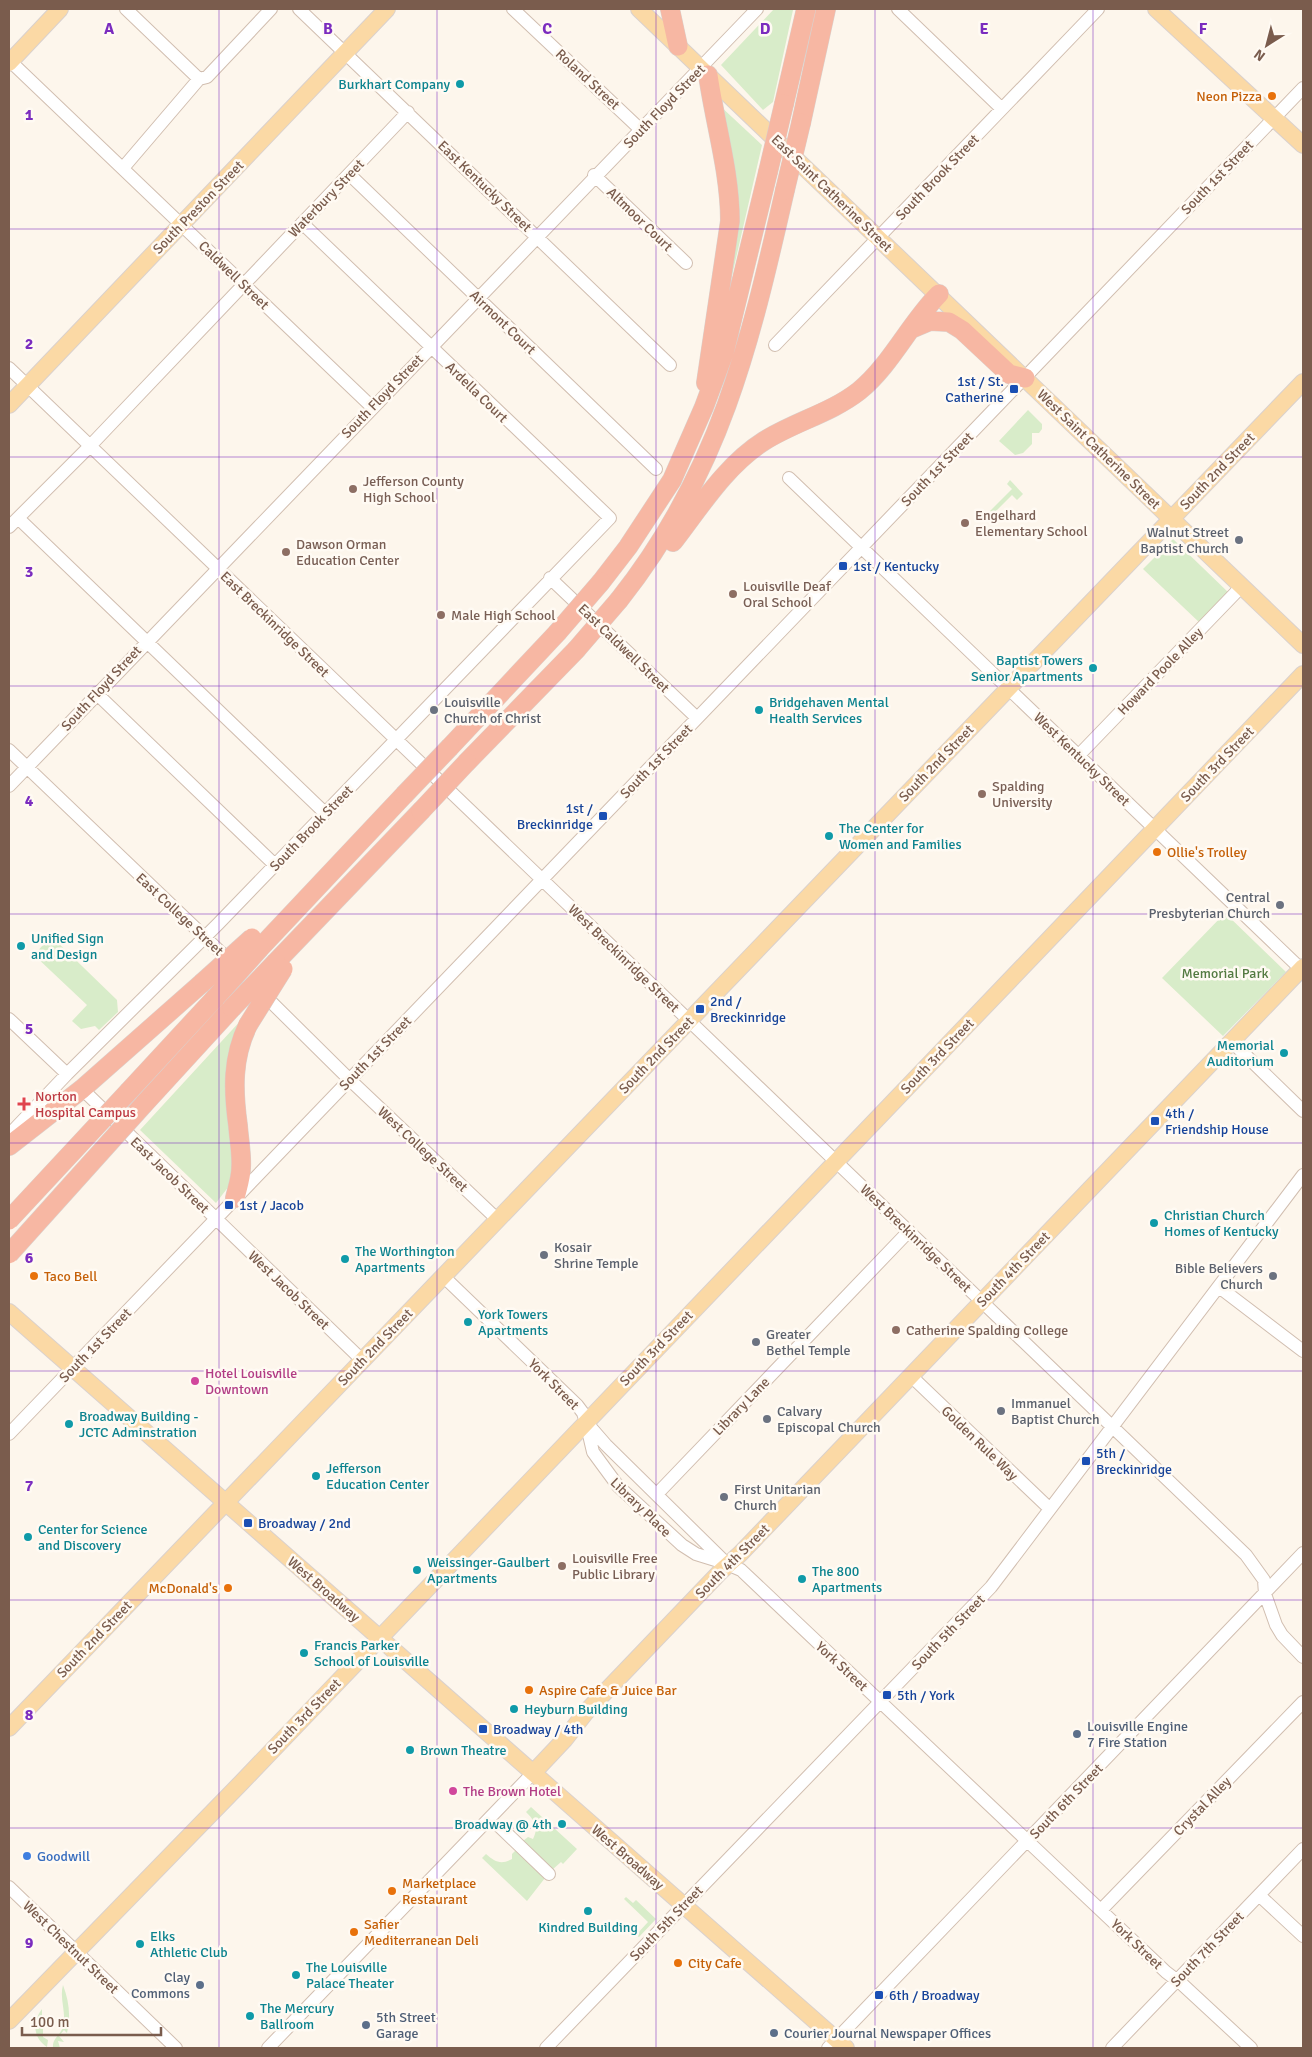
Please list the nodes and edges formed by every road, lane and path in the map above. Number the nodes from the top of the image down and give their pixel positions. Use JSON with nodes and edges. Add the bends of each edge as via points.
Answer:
{"nodes":[{"id":1,"x":60,"y":9,"type":"edge"},
{"id":2,"x":126,"y":9,"type":"edge"},
{"id":3,"x":271,"y":9,"type":"edge"},
{"id":4,"x":299,"y":9,"type":"edge"},
{"id":5,"x":387,"y":9,"type":"edge"},
{"id":6,"x":513,"y":9,"type":"edge"},
{"id":7,"x":639,"y":9,"type":"edge"},
{"id":8,"x":670,"y":9,"type":"edge"},
{"id":9,"x":757,"y":9,"type":"edge"},
{"id":10,"x":806,"y":9,"type":"edge"},
{"id":11,"x":826,"y":9,"type":"edge"},
{"id":12,"x":898,"y":9,"type":"edge"},
{"id":13,"x":1098,"y":9,"type":"edge"},
{"id":14,"x":1156,"y":9,"type":"edge"},
{"id":15,"x":678,"y":46,"type":"junction"},
{"id":16,"x":345,"y":53,"type":"junction"},
{"id":17,"x":9,"y":61,"type":"edge"},
{"id":18,"x":705,"y":72,"type":"junction"},
{"id":19,"x":199,"y":79,"type":"junction"},
{"id":20,"x":1303,"y":88,"type":"edge"},
{"id":21,"x":1002,"y":109,"type":"junction"},
{"id":22,"x":408,"y":112,"type":"junction"},
{"id":23,"x":1274,"y":118,"type":"junction"},
{"id":24,"x":641,"y":130,"type":"junction"},
{"id":25,"x":1303,"y":145,"type":"edge"},
{"id":26,"x":122,"y":168,"type":"junction"},
{"id":27,"x":349,"y":174,"type":"junction"},
{"id":28,"x":594,"y":175,"type":"junction"},
{"id":29,"x":302,"y":223,"type":"junction"},
{"id":30,"x":181,"y":224,"type":"junction"},
{"id":31,"x":536,"y":236,"type":"junction"},
{"id":32,"x":878,"y":238,"type":"junction"},
{"id":33,"x":686,"y":263,"type":"dead end"},
{"id":34,"x":244,"y":284,"type":"junction"},
{"id":35,"x":938,"y":294,"type":"junction"},
{"id":36,"x":478,"y":297,"type":"junction"},
{"id":37,"x":911,"y":329,"type":"junction"},
{"id":38,"x":775,"y":345,"type":"dead end"},
{"id":39,"x":430,"y":346,"type":"junction"},
{"id":40,"x":670,"y":364,"type":"dead end"},
{"id":41,"x":9,"y":368,"type":"edge"},
{"id":42,"x":711,"y":376,"type":"junction"},
{"id":43,"x":1025,"y":378,"type":"junction"},
{"id":44,"x":1303,"y":382,"type":"edge"},
{"id":45,"x":27,"y":386,"type":"junction"},
{"id":46,"x":9,"y":405,"type":"edge"},
{"id":47,"x":372,"y":407,"type":"junction"},
{"id":48,"x":90,"y":446,"type":"junction"},
{"id":49,"x":656,"y":469,"type":"dead end"},
{"id":50,"x":789,"y":478,"type":"dead end"},
{"id":51,"x":610,"y":518,"type":"joint"},
{"id":52,"x":683,"y":518,"type":"junction"},
{"id":53,"x":1172,"y":518,"type":"junction"},
{"id":54,"x":13,"y":522,"type":"edge"},
{"id":55,"x":861,"y":548,"type":"junction"},
{"id":56,"x":217,"y":568,"type":"junction"},
{"id":57,"x":550,"y":578,"type":"junction"},
{"id":58,"x":1242,"y":586,"type":"junction"},
{"id":59,"x":146,"y":641,"type":"junction"},
{"id":60,"x":1303,"y":645,"type":"edge"},
{"id":61,"x":1303,"y":674,"type":"edge"},
{"id":62,"x":1008,"y":688,"type":"junction"},
{"id":63,"x":96,"y":693,"type":"junction"},
{"id":64,"x":697,"y":718,"type":"junction"},
{"id":65,"x":396,"y":739,"type":"junction"},
{"id":66,"x":9,"y":750,"type":"edge"},
{"id":67,"x":1078,"y":756,"type":"junction"},
{"id":68,"x":27,"y":768,"type":"junction"},
{"id":69,"x":9,"y":786,"type":"edge"},
{"id":70,"x":325,"y":813,"type":"junction"},
{"id":71,"x":1155,"y":829,"type":"junction"},
{"id":72,"x":275,"y":865,"type":"junction"},
{"id":73,"x":542,"y":880,"type":"junction"},
{"id":74,"x":205,"y":937,"type":"junction"},
{"id":75,"x":256,"y":943,"type":"junction"},
{"id":76,"x":279,"y":966,"type":"junction"},
{"id":77,"x":1303,"y":969,"type":"edge"},
{"id":78,"x":9,"y":1019,"type":"edge"},
{"id":79,"x":689,"y":1020,"type":"junction"},
{"id":80,"x":1232,"y":1042,"type":"junction"},
{"id":81,"x":67,"y":1074,"type":"junction"},
{"id":82,"x":349,"y":1079,"type":"junction"},
{"id":83,"x":82,"y":1089,"type":"junction"},
{"id":84,"x":1303,"y":1111,"type":"edge"},
{"id":85,"x":9,"y":1136,"type":"edge"},
{"id":86,"x":9,"y":1146,"type":"edge"},
{"id":87,"x":836,"y":1161,"type":"junction"},
{"id":88,"x":1303,"y":1175,"type":"edge"},
{"id":89,"x":235,"y":1198,"type":"junction"},
{"id":90,"x":216,"y":1219,"type":"junction"},
{"id":91,"x":9,"y":1220,"type":"edge"},
{"id":92,"x":498,"y":1220,"type":"junction"},
{"id":93,"x":909,"y":1231,"type":"junction"},
{"id":94,"x":9,"y":1254,"type":"edge"},
{"id":95,"x":443,"y":1276,"type":"junction"},
{"id":96,"x":1219,"y":1287,"type":"junction"},
{"id":97,"x":982,"y":1301,"type":"junction"},
{"id":98,"x":9,"y":1312,"type":"edge"},
{"id":99,"x":1303,"y":1351,"type":"edge"},
{"id":100,"x":362,"y":1360,"type":"junction"},
{"id":101,"x":72,"y":1368,"type":"junction"},
{"id":102,"x":911,"y":1376,"type":"junction"},
{"id":103,"x":586,"y":1422,"type":"junction"},
{"id":104,"x":1114,"y":1428,"type":"junction"},
{"id":105,"x":9,"y":1434,"type":"edge"},
{"id":106,"x":657,"y":1494,"type":"junction"},
{"id":107,"x":225,"y":1503,"type":"junction"},
{"id":108,"x":1050,"y":1509,"type":"junction"},
{"id":109,"x":1303,"y":1553,"type":"edge"},
{"id":110,"x":727,"y":1564,"type":"junction"},
{"id":111,"x":1265,"y":1594,"type":"junction"},
{"id":112,"x":379,"y":1638,"type":"junction"},
{"id":113,"x":1303,"y":1657,"type":"edge"},
{"id":114,"x":879,"y":1702,"type":"junction"},
{"id":115,"x":1303,"y":1702,"type":"edge"},
{"id":116,"x":9,"y":1728,"type":"edge"},
{"id":117,"x":533,"y":1773,"type":"junction"},
{"id":118,"x":500,"y":1826,"type":"dead end"},
{"id":119,"x":1027,"y":1840,"type":"junction"},
{"id":120,"x":1303,"y":1849,"type":"edge"},
{"id":121,"x":549,"y":1874,"type":"dead end"},
{"id":122,"x":9,"y":1887,"type":"edge"},
{"id":123,"x":1260,"y":1895,"type":"junction"},
{"id":124,"x":683,"y":1905,"type":"junction"},
{"id":125,"x":1101,"y":1910,"type":"junction"},
{"id":126,"x":1303,"y":1936,"type":"edge"},
{"id":127,"x":77,"y":1953,"type":"junction"},
{"id":128,"x":1177,"y":1980,"type":"junction"},
{"id":129,"x":9,"y":2021,"type":"edge"},
{"id":130,"x":837,"y":2045,"type":"edge"},
{"id":131,"x":176,"y":2048,"type":"edge"},
{"id":132,"x":268,"y":2048,"type":"edge"},
{"id":133,"x":546,"y":2048,"type":"edge"},
{"id":134,"x":1112,"y":2048,"type":"edge"},
{"id":135,"x":1251,"y":2048,"type":"edge"}],
"edges":[{"from":1,"to":17,"type":"main road"},
{"from":2,"to":19,"type":"street"},
{"from":3,"to":19,"type":"street","via":[[207,77]]},
{"from":4,"to":16,"type":"street","name":"East Kentucky Street"},
{"from":5,"to":16,"type":"main road","name":"South Preston Street"},
{"from":6,"to":24,"type":"street","name":"Roland Street"},
{"from":7,"to":15,"type":"main road","name":"East Saint Catherine Street"},
{"from":8,"to":15,"type":"highway"},
{"from":9,"to":18,"type":"street","name":"South Floyd Street"},
{"from":10,"to":42,"type":"highway","bridge":true,"via":[[740,295],[724,353]]},
{"from":11,"to":52,"type":"highway","bridge":true,"via":[[743,360]]},
{"from":12,"to":21,"type":"street"},
{"from":13,"to":21,"type":"street","name":"South Brook Street"},
{"from":14,"to":23,"type":"main road"},
{"from":15,"to":18,"type":"main road","name":"East Saint Catherine Street"},
{"from":16,"to":22,"type":"street","name":"East Kentucky Street"},
{"from":16,"to":30,"type":"main road","name":"South Preston Street"},
{"from":17,"to":26,"type":"street","name":"Caldwell Street"},
{"from":18,"to":24,"type":"street","name":"South Floyd Street"},
{"from":18,"to":32,"type":"main road","name":"East Saint Catherine Street"},
{"from":18,"to":42,"type":"highway","via":[[723,150],[730,211]]},
{"from":19,"to":26,"type":"street"},
{"from":20,"to":23,"type":"street","name":"South 1st Street"},
{"from":21,"to":32,"type":"street","name":"South Brook Street"},
{"from":22,"to":27,"type":"street","name":"Waterbury Street"},
{"from":22,"to":31,"type":"street","name":"East Kentucky Street"},
{"from":23,"to":25,"type":"main road"},
{"from":23,"to":43,"type":"street","name":"South 1st Street"},
{"from":24,"to":28,"type":"street","name":"South Floyd Street"},
{"from":26,"to":30,"type":"street","name":"Caldwell Street"},
{"from":27,"to":29,"type":"street","name":"Waterbury Street"},
{"from":27,"to":36,"type":"street","name":"Airmont Court"},
{"from":28,"to":31,"type":"street","name":"South Floyd Street"},
{"from":28,"to":33,"type":"street","name":"Altmoor Court"},
{"from":29,"to":34,"type":"street","name":"Waterbury Street"},
{"from":29,"to":39,"type":"street","name":"Ardella Court"},
{"from":30,"to":34,"type":"street","name":"Caldwell Street"},
{"from":30,"to":45,"type":"main road","name":"South Preston Street"},
{"from":31,"to":36,"type":"street","name":"South Floyd Street"},
{"from":31,"to":40,"type":"street","name":"East Kentucky Street"},
{"from":32,"to":35,"type":"main road","name":"East Saint Catherine Street"},
{"from":32,"to":38,"type":"street","name":"South Brook Street"},
{"from":34,"to":47,"type":"street","name":"Caldwell Street"},
{"from":34,"to":48,"type":"street","name":"Waterbury Street"},
{"from":35,"to":37,"type":"highway"},
{"from":35,"to":43,"type":"main road","name":"East Saint Catherine Street"},
{"from":36,"to":39,"type":"street","name":"South Floyd Street"},
{"from":36,"to":49,"type":"street","name":"Airmont Court"},
{"from":37,"to":43,"type":"highway","via":[[927,321],[949,322],[1009,374]]},
{"from":37,"to":52,"type":"highway","via":[[866,385],[850,398],[757,445]]},
{"from":39,"to":47,"type":"street","name":"South Floyd Street"},
{"from":39,"to":51,"type":"street","name":"Ardella Court"},
{"from":41,"to":45,"type":"street","name":"East Breckinridge Street"},
{"from":42,"to":75,"type":"highway","bridge":true,"via":[[704,406],[672,480],[601,582],[363,839]]},
{"from":43,"to":53,"type":"main road","name":"West Saint Catherine Street"},
{"from":43,"to":55,"type":"street","name":"South 1st Street"},
{"from":44,"to":53,"type":"main road","name":"South 2nd Street"},
{"from":45,"to":46,"type":"main road","name":"South Preston Street"},
{"from":45,"to":48,"type":"street","name":"East Breckinridge Street"},
{"from":47,"to":56,"type":"street","name":"South Floyd Street"},
{"from":48,"to":54,"type":"street","name":"Waterbury Street"},
{"from":48,"to":56,"type":"street","name":"East Breckinridge Street"},
{"from":50,"to":55,"type":"street"},
{"from":51,"to":57,"type":"street","name":"South Brook Street"},
{"from":52,"to":76,"type":"highway","bridge":true,"via":[[673,542],[576,650],[325,911]]},
{"from":53,"to":58,"type":"main road","name":"West Saint Catherine Street"},
{"from":53,"to":62,"type":"main road","name":"South 2nd Street"},
{"from":54,"to":59,"type":"street"},
{"from":55,"to":62,"type":"street","name":"West Kentucky Street"},
{"from":55,"to":64,"type":"street","name":"South 1st Street"},
{"from":56,"to":59,"type":"street","name":"South Floyd Street"},
{"from":56,"to":65,"type":"street","name":"East Breckinridge Street"},
{"from":57,"to":64,"type":"street","name":"East Caldwell Street"},
{"from":57,"to":65,"type":"street","name":"South Brook Street"},
{"from":58,"to":60,"type":"main road","name":"West Saint Catherine Street"},
{"from":58,"to":67,"type":"street","name":"Howard Poole Alley"},
{"from":59,"to":63,"type":"street","name":"South Floyd Street"},
{"from":59,"to":70,"type":"street"},
{"from":61,"to":71,"type":"main road","name":"South 3rd Street"},
{"from":62,"to":67,"type":"street","name":"West Kentucky Street"},
{"from":62,"to":79,"type":"main road","name":"South 2nd Street"},
{"from":63,"to":68,"type":"street","name":"South Floyd Street"},
{"from":63,"to":72,"type":"street"},
{"from":64,"to":73,"type":"street","name":"South 1st Street"},
{"from":65,"to":70,"type":"street","name":"South Brook Street"},
{"from":65,"to":73,"type":"street","name":"East Breckinridge Street"},
{"from":66,"to":68,"type":"street","name":"East College Street"},
{"from":67,"to":71,"type":"street","name":"West Kentucky Street"},
{"from":68,"to":69,"type":"street","name":"South Floyd Street"},
{"from":68,"to":74,"type":"street","name":"East College Street"},
{"from":70,"to":72,"type":"street","name":"South Brook Street"},
{"from":71,"to":77,"type":"street","name":"West Kentucky Street"},
{"from":71,"to":87,"type":"main road","name":"South 3rd Street"},
{"from":72,"to":74,"type":"street","name":"South Brook Street"},
{"from":73,"to":79,"type":"street","name":"West Breckinridge Street"},
{"from":73,"to":82,"type":"street","name":"South 1st Street"},
{"from":74,"to":81,"type":"street","name":"South Brook Street"},
{"from":74,"to":82,"type":"street","name":"East College Street"},
{"from":75,"to":83,"type":"highway","bridge":true,"via":[[202,983]]},
{"from":75,"to":91,"type":"highway","bridge":true,"via":[[216,997]]},
{"from":76,"to":89,"type":"highway","bridge":true,"via":[[242,1038],[234,1077],[241,1155]]},
{"from":76,"to":94,"type":"highway","bridge":true,"via":[[232,1008]]},
{"from":77,"to":80,"type":"main road","name":"South 4th Street"},
{"from":78,"to":81,"type":"street"},
{"from":79,"to":87,"type":"street","name":"West Breckinridge Street"},
{"from":79,"to":92,"type":"main road","name":"South 2nd Street"},
{"from":80,"to":84,"type":"street"},
{"from":80,"to":97,"type":"main road","name":"South 4th Street"},
{"from":81,"to":85,"type":"street","name":"South Brook Street"},
{"from":82,"to":89,"type":"street","name":"South 1st Street"},
{"from":82,"to":92,"type":"street","name":"West College Street"},
{"from":83,"to":86,"type":"highway"},
{"from":83,"to":90,"type":"street","name":"East Jacob Street"},
{"from":87,"to":93,"type":"street","name":"West Breckinridge Street"},
{"from":87,"to":103,"type":"main road","name":"South 3rd Street"},
{"from":88,"to":96,"type":"street","name":"South 5th Street"},
{"from":89,"to":90,"type":"street","name":"South 1st Street"},
{"from":90,"to":100,"type":"street","name":"West Jacob Street"},
{"from":90,"to":101,"type":"street","name":"South 1st Street"},
{"from":92,"to":95,"type":"main road","name":"South 2nd Street"},
{"from":93,"to":97,"type":"street","name":"West Breckinridge Street"},
{"from":93,"to":106,"type":"street","name":"Library Lane"},
{"from":95,"to":100,"type":"main road","name":"South 2nd Street"},
{"from":95,"to":103,"type":"street","name":"York Street","via":[[577,1405]]},
{"from":96,"to":99,"type":"street"},
{"from":96,"to":104,"type":"street","name":"South 5th Street"},
{"from":97,"to":102,"type":"main road","name":"South 4th Street"},
{"from":97,"to":104,"type":"street","name":"West Breckinridge Street"},
{"from":98,"to":101,"type":"main road","name":"West Broadway"},
{"from":100,"to":107,"type":"main road","name":"South 2nd Street"},
{"from":101,"to":105,"type":"street","name":"South 1st Street"},
{"from":101,"to":107,"type":"main road","name":"West Broadway"},
{"from":102,"to":108,"type":"street","name":"Golden Rule Way"},
{"from":102,"to":110,"type":"main road","name":"South 4th Street"},
{"from":103,"to":106,"type":"street","name":"York Street"},
{"from":103,"to":110,"type":"street","name":"Library Place","via":[[593,1452],[604,1471],[625,1493],[682,1545],[696,1554]]},
{"from":103,"to":112,"type":"main road","name":"South 3rd Street"},
{"from":104,"to":108,"type":"street","name":"South 5th Street"},
{"from":104,"to":111,"type":"street","name":"West Breckinridge Street","via":[[1246,1555],[1264,1580]]},
{"from":106,"to":110,"type":"street","name":"York Street"},
{"from":107,"to":112,"type":"main road","name":"West Broadway"},
{"from":107,"to":116,"type":"main road","name":"South 2nd Street"},
{"from":108,"to":114,"type":"street","name":"South 5th Street","via":[[991,1587]]},
{"from":109,"to":111,"type":"street","name":"South 6th Street"},
{"from":110,"to":114,"type":"street","name":"York Street","via":[[740,1570]]},
{"from":110,"to":117,"type":"main road","name":"South 4th Street","via":[[586,1712]]},
{"from":111,"to":113,"type":"street","name":"West Breckinridge Street","via":[[1282,1635]]},
{"from":111,"to":119,"type":"street","name":"South 6th Street"},
{"from":112,"to":117,"type":"main road","name":"West Broadway"},
{"from":112,"to":127,"type":"main road","name":"South 3rd Street"},
{"from":114,"to":119,"type":"street","name":"York Street"},
{"from":114,"to":124,"type":"street","name":"South 5th Street"},
{"from":115,"to":125,"type":"street","name":"Crystal Alley"},
{"from":117,"to":124,"type":"main road","name":"West Broadway"},
{"from":117,"to":132,"type":"street","name":"South 4th Street"},
{"from":118,"to":121,"type":"street"},
{"from":119,"to":125,"type":"street","name":"York Street"},
{"from":119,"to":130,"type":"street","name":"South 6th Street"},
{"from":120,"to":123,"type":"street","name":"South 7th Street"},
{"from":122,"to":127,"type":"street","name":"West Chestnut Street"},
{"from":123,"to":126,"type":"street"},
{"from":123,"to":128,"type":"street","name":"South 7th Street"},
{"from":124,"to":130,"type":"main road","name":"West Broadway"},
{"from":124,"to":133,"type":"street","name":"South 5th Street"},
{"from":125,"to":128,"type":"street","name":"York Street"},
{"from":127,"to":129,"type":"main road","name":"South 3rd Street"},
{"from":127,"to":131,"type":"street","name":"West Chestnut Street"},
{"from":128,"to":134,"type":"street","name":"South 7th Street"},
{"from":128,"to":135,"type":"street","name":"York Street"}]}
